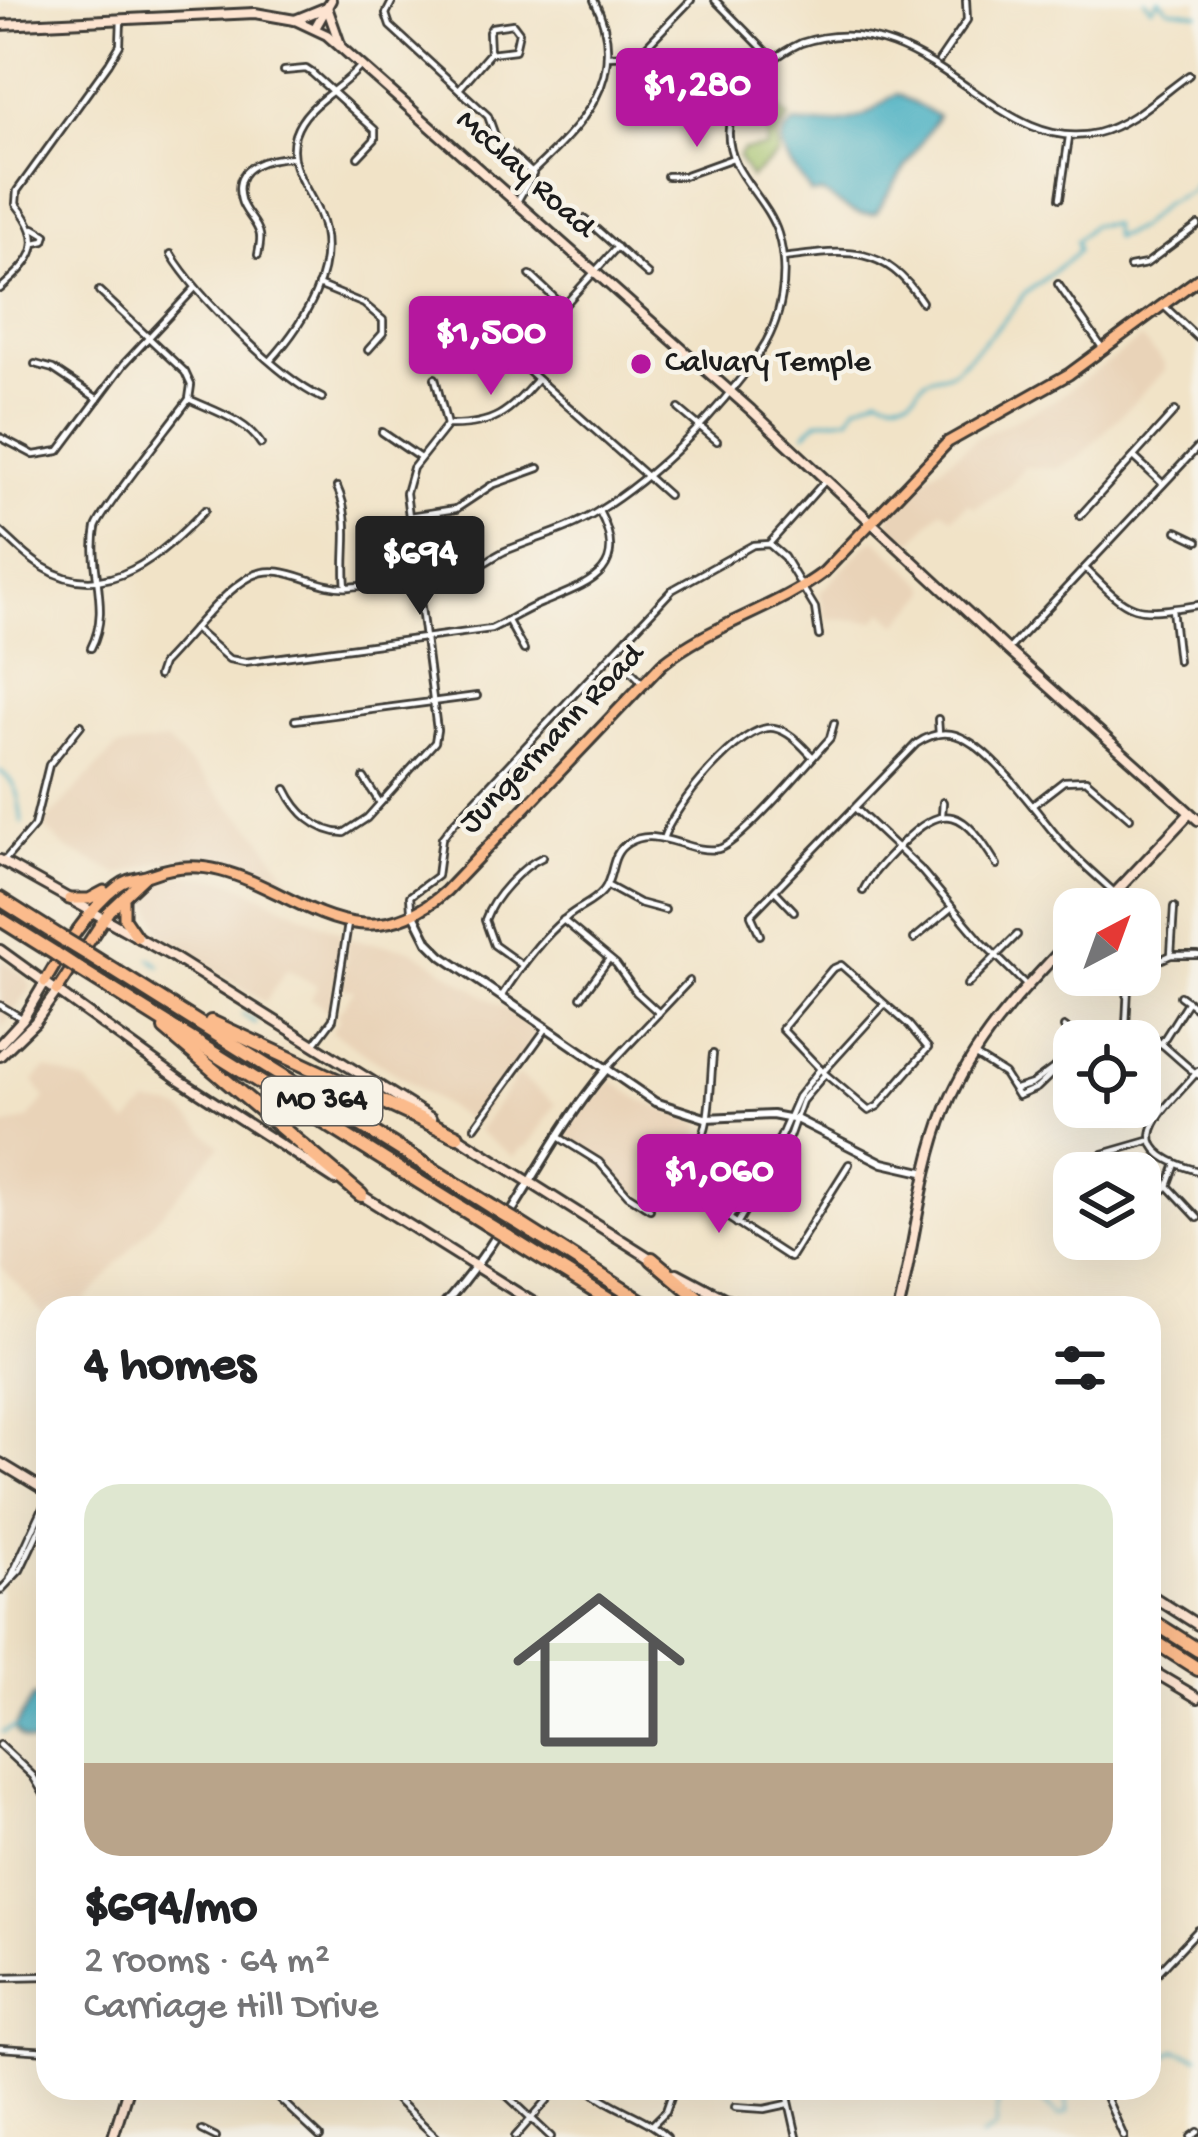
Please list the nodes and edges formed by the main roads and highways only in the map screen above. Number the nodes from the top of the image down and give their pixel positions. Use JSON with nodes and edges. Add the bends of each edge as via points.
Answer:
{"nodes":[{"id":1,"x":329,"y":3,"type":"edge"},
{"id":2,"x":295,"y":20,"type":"junction"},
{"id":3,"x":0,"y":26,"type":"edge"},
{"id":4,"x":315,"y":28,"type":"junction"},
{"id":5,"x":341,"y":45,"type":"junction"},
{"id":6,"x":1198,"y":279,"type":"edge"},
{"id":7,"x":871,"y":522,"type":"junction"},
{"id":8,"x":1195,"y":814,"type":"edge"},
{"id":9,"x":2,"y":861,"type":"edge"},
{"id":10,"x":145,"y":877,"type":"junction"},
{"id":11,"x":116,"y":888,"type":"junction"},
{"id":12,"x":1120,"y":888,"type":"edge"},
{"id":13,"x":129,"y":892,"type":"junction"},
{"id":14,"x":0,"y":899,"type":"edge"},
{"id":15,"x":68,"y":899,"type":"junction"},
{"id":16,"x":92,"y":912,"type":"junction"},
{"id":17,"x":0,"y":919,"type":"edge"},
{"id":18,"x":104,"y":919,"type":"junction"},
{"id":19,"x":137,"y":937,"type":"junction"},
{"id":20,"x":0,"y":950,"type":"edge"},
{"id":21,"x":1053,"y":958,"type":"edge"},
{"id":22,"x":45,"y":982,"type":"junction"},
{"id":23,"x":57,"y":991,"type":"junction"},
{"id":24,"x":150,"y":993,"type":"junction"},
{"id":25,"x":80,"y":1009,"type":"junction"},
{"id":26,"x":147,"y":1011,"type":"junction"},
{"id":27,"x":40,"y":1015,"type":"junction"},
{"id":28,"x":0,"y":1044,"type":"edge"},
{"id":29,"x":0,"y":1055,"type":"edge"},
{"id":30,"x":457,"y":1136,"type":"junction"},
{"id":31,"x":361,"y":1195,"type":"junction"},
{"id":32,"x":652,"y":1259,"type":"junction"},
{"id":33,"x":522,"y":1296,"type":"edge"},
{"id":34,"x":603,"y":1296,"type":"edge"},
{"id":35,"x":633,"y":1296,"type":"edge"},
{"id":36,"x":696,"y":1296,"type":"edge"},
{"id":37,"x":722,"y":1296,"type":"edge"},
{"id":38,"x":901,"y":1296,"type":"edge"},
{"id":39,"x":0,"y":1463,"type":"edge"},
{"id":40,"x":36,"y":1486,"type":"edge"},
{"id":41,"x":1161,"y":1602,"type":"edge"},
{"id":42,"x":1198,"y":1625,"type":"edge"},
{"id":43,"x":1161,"y":1627,"type":"edge"},
{"id":44,"x":1161,"y":1646,"type":"edge"},
{"id":45,"x":1198,"y":1650,"type":"edge"},
{"id":46,"x":1198,"y":1669,"type":"edge"},
{"id":47,"x":1161,"y":1677,"type":"edge"},
{"id":48,"x":1198,"y":1698,"type":"edge"},
{"id":49,"x":124,"y":2100,"type":"edge"},
{"id":50,"x":113,"y":2137,"type":"edge"}],
"edges":[{"from":1,"to":2,"type":"main road"},
{"from":1,"to":4,"type":"main road"},
{"from":1,"to":5,"type":"main road"},
{"from":2,"to":3,"type":"main road","name":"McClay Road","via":[[255,13]]},
{"from":2,"to":4,"type":"main road","name":"McClay Road"},
{"from":4,"to":5,"type":"main road","name":"McClay Road"},
{"from":5,"to":7,"type":"main road","name":"McClay Road"},
{"from":6,"to":7,"type":"main road","name":"Jungermann Road","via":[[1041,391],[948,442]]},
{"from":7,"to":8,"type":"main road","name":"McClay Road"},
{"from":7,"to":10,"type":"main road","name":"Jungermann Road","via":[[803,588],[693,641],[642,682],[446,892],[414,914],[348,924],[225,870],[183,866]]},
{"from":8,"to":12,"type":"main road"},
{"from":9,"to":15,"type":"main road"},
{"from":10,"to":11,"type":"main road","name":"Jungermann Road"},
{"from":10,"to":13,"type":"main road"},
{"from":11,"to":15,"type":"main road"},
{"from":11,"to":16,"type":"main road","name":"Jungermann Road"},
{"from":13,"to":18,"type":"main road"},
{"from":13,"to":19,"type":"main road","via":[[122,911]]},
{"from":14,"to":24,"type":"highway","number":"MO 364","bridge":true},
{"from":15,"to":16,"type":"main road"},
{"from":16,"to":18,"type":"main road"},
{"from":16,"to":22,"type":"main road","name":"Jungermann Road"},
{"from":17,"to":26,"type":"highway","number":"MO 364","bridge":true},
{"from":18,"to":19,"type":"main road"},
{"from":18,"to":23,"type":"main road"},
{"from":19,"to":30,"type":"main road"},
{"from":20,"to":22,"type":"main road"},
{"from":21,"to":38,"type":"main road","via":[[1003,1012],[946,1108]]},
{"from":22,"to":23,"type":"main road"},
{"from":22,"to":28,"type":"main road","name":"Jungermann Road"},
{"from":23,"to":25,"type":"main road"},
{"from":23,"to":27,"type":"main road"},
{"from":24,"to":30,"type":"highway"},
{"from":24,"to":35,"type":"highway","number":"MO 364","bridge":true},
{"from":25,"to":27,"type":"main road","via":[[59,1005]]},
{"from":25,"to":31,"type":"main road"},
{"from":26,"to":31,"type":"highway"},
{"from":26,"to":34,"type":"highway","number":"MO 364","bridge":true},
{"from":27,"to":29,"type":"main road"},
{"from":30,"to":32,"type":"main road"},
{"from":31,"to":33,"type":"main road"},
{"from":32,"to":36,"type":"highway"},
{"from":32,"to":37,"type":"main road"},
{"from":39,"to":40,"type":"main road"},
{"from":41,"to":42,"type":"main road"},
{"from":43,"to":45,"type":"highway"},
{"from":44,"to":46,"type":"highway"},
{"from":47,"to":48,"type":"main road"},
{"from":49,"to":50,"type":"main road"}]}
